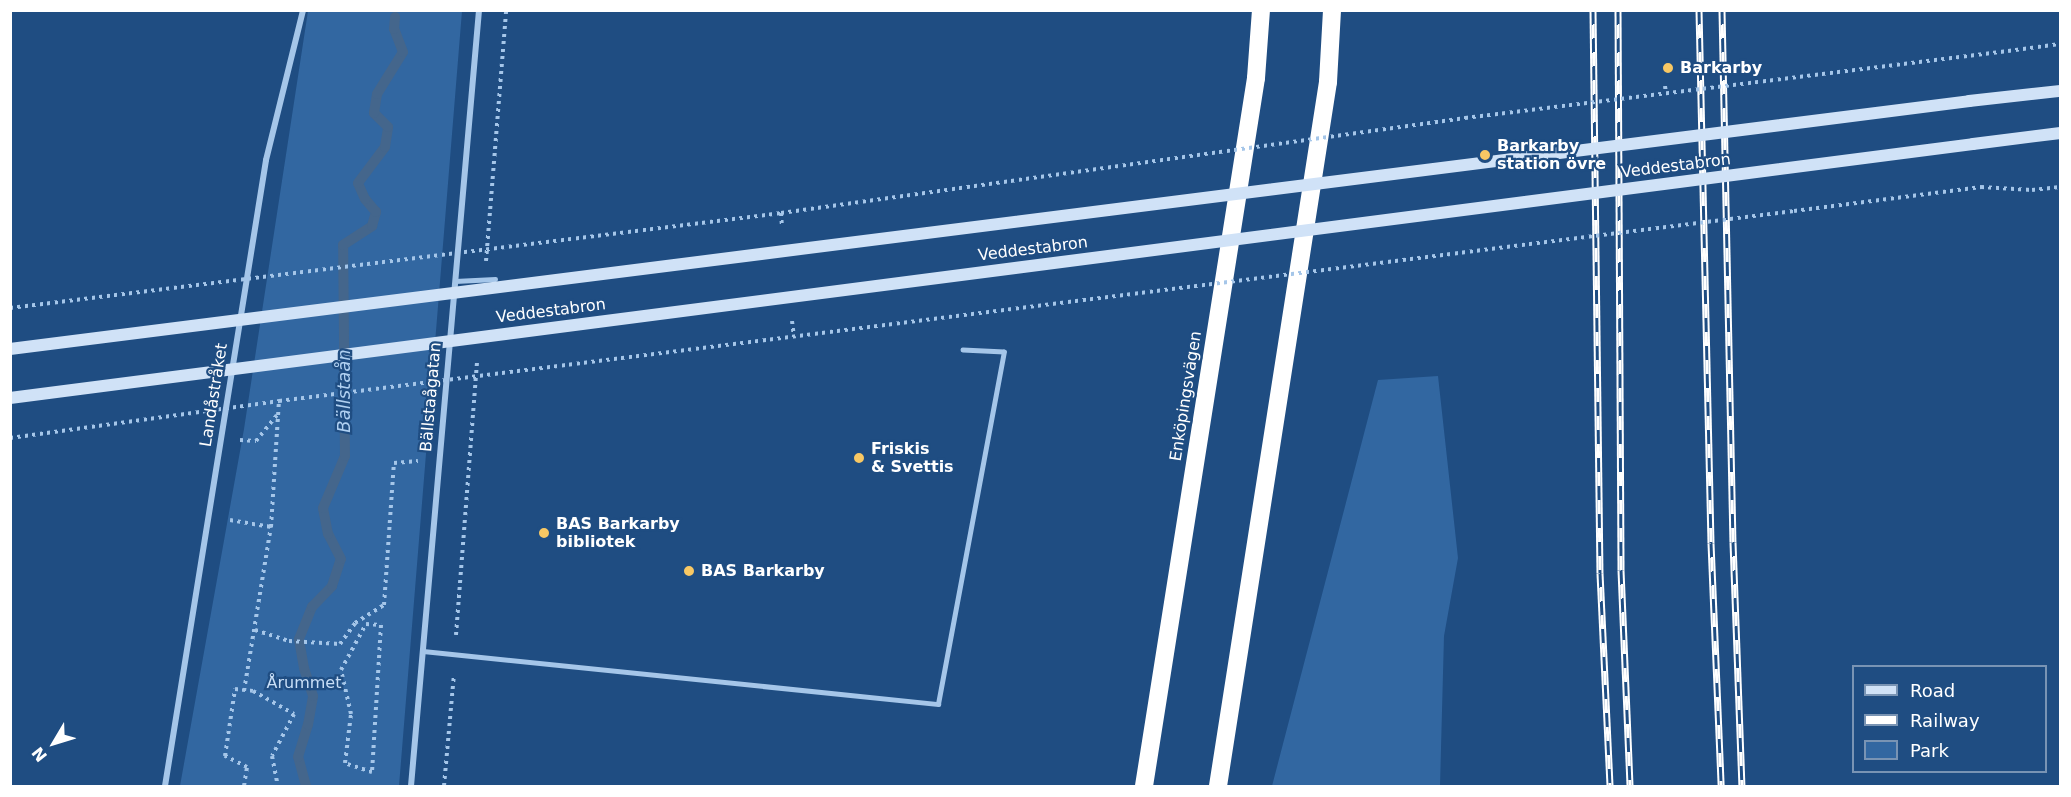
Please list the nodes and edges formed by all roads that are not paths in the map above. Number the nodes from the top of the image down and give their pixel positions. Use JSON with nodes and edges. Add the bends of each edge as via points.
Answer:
{"nodes":[{"id":1,"x":303,"y":10,"type":"edge"},
{"id":2,"x":478,"y":10,"type":"edge"},
{"id":3,"x":1261,"y":10,"type":"edge"},
{"id":4,"x":1332,"y":10,"type":"edge"},
{"id":5,"x":2061,"y":90,"type":"edge"},
{"id":6,"x":2061,"y":133,"type":"edge"},
{"id":7,"x":495,"y":279,"type":"dead end"},
{"id":8,"x":455,"y":281,"type":"junction"},
{"id":9,"x":10,"y":349,"type":"edge"},
{"id":10,"x":963,"y":350,"type":"dead end"},
{"id":11,"x":10,"y":398,"type":"edge"},
{"id":12,"x":423,"y":651,"type":"junction"},
{"id":13,"x":165,"y":786,"type":"edge"},
{"id":14,"x":411,"y":786,"type":"edge"},
{"id":15,"x":1144,"y":786,"type":"edge"},
{"id":16,"x":1218,"y":786,"type":"edge"}],
"edges":[{"from":1,"to":13,"type":"street","name":"Landåstråket","via":[[266,160]]},
{"from":2,"to":8,"type":"street","name":"Bällstaågatan"},
{"from":3,"to":15,"type":"highway","name":"Enköpingsvägen","via":[[1256,78]]},
{"from":4,"to":16,"type":"highway","via":[[1328,82]]},
{"from":5,"to":9,"type":"street","name":"Veddestabron","bridge":true},
{"from":6,"to":11,"type":"street","name":"Veddestabron","bridge":true},
{"from":7,"to":8,"type":"lane"},
{"from":8,"to":12,"type":"street","name":"Bällstaågatan"},
{"from":10,"to":12,"type":"lane","via":[[1004,352],[938,704]]},
{"from":12,"to":14,"type":"street","name":"Bällstaågatan"}]}
